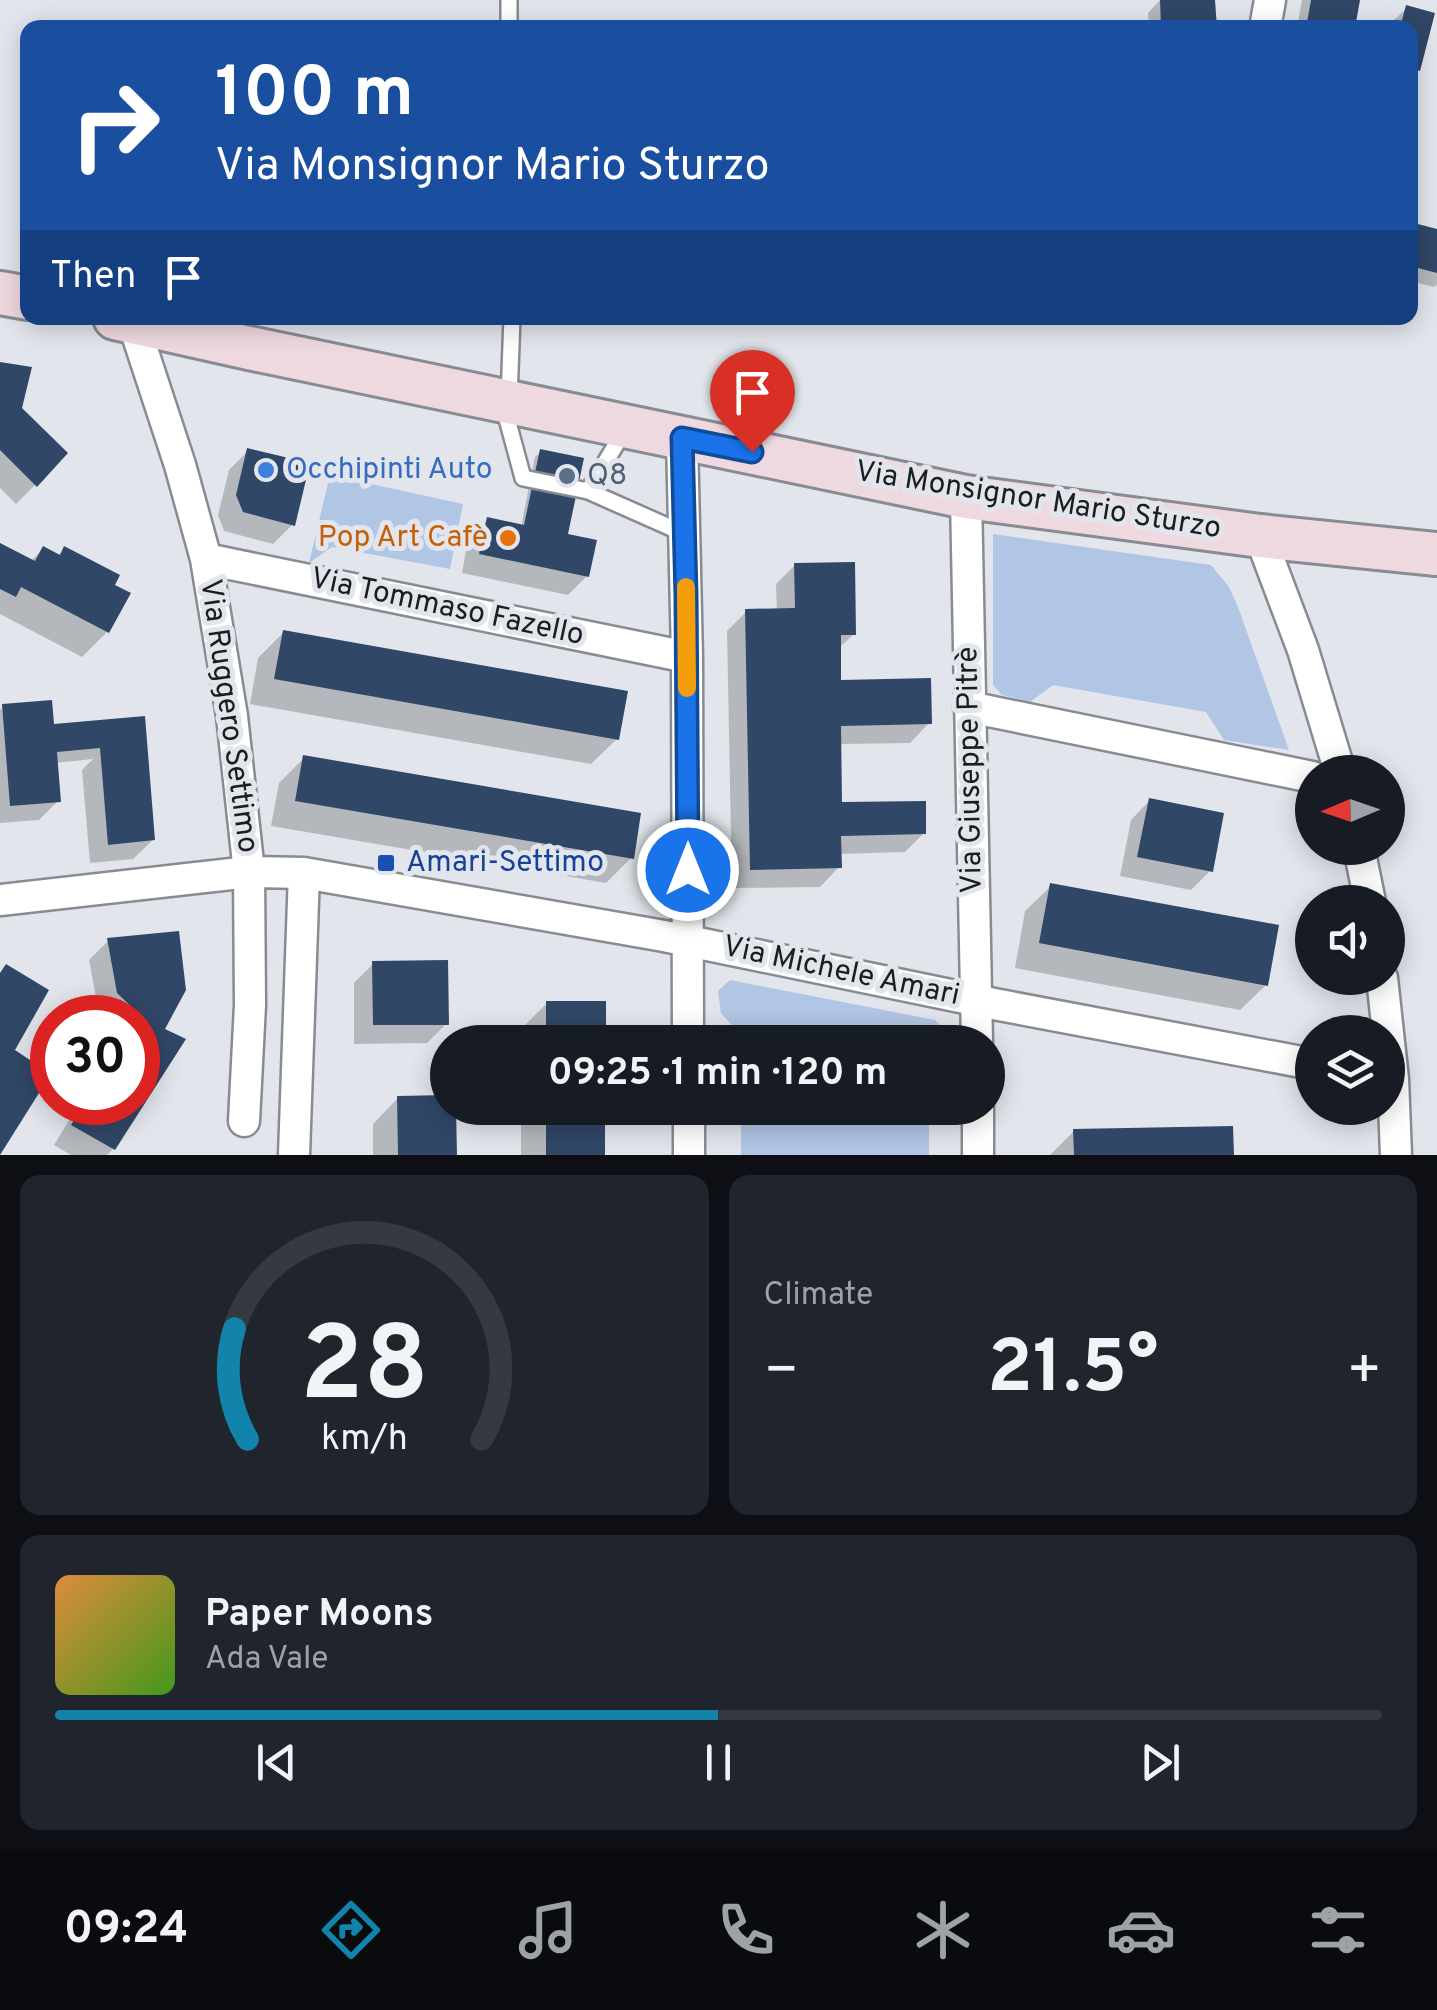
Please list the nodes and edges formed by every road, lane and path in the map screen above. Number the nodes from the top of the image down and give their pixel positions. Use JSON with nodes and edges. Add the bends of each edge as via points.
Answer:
{"nodes":[{"id":1,"x":126,"y":325,"type":"edge"},
{"id":2,"x":148,"y":325,"type":"edge"},
{"id":3,"x":511,"y":325,"type":"edge"},
{"id":4,"x":505,"y":401,"type":"junction"},
{"id":5,"x":628,"y":426,"type":"junction"},
{"id":6,"x":682,"y":438,"type":"junction"},
{"id":7,"x":588,"y":491,"type":"junction"},
{"id":8,"x":966,"y":497,"type":"junction"},
{"id":9,"x":685,"y":534,"type":"junction"},
{"id":10,"x":1260,"y":536,"type":"junction"},
{"id":11,"x":1437,"y":554,"type":"edge"},
{"id":12,"x":206,"y":559,"type":"junction"},
{"id":13,"x":687,"y":657,"type":"junction"},
{"id":14,"x":968,"y":707,"type":"junction"},
{"id":15,"x":1335,"y":755,"type":"edge"},
{"id":16,"x":1295,"y":774,"type":"edge"},
{"id":17,"x":249,"y":872,"type":"junction"},
{"id":18,"x":304,"y":873,"type":"junction"},
{"id":19,"x":0,"y":900,"type":"edge"},
{"id":20,"x":688,"y":941,"type":"junction"},
{"id":21,"x":977,"y":1000,"type":"junction"},
{"id":22,"x":688,"y":1025,"type":"edge"},
{"id":23,"x":977,"y":1025,"type":"edge"},
{"id":24,"x":1295,"y":1061,"type":"edge"},
{"id":25,"x":244,"y":1121,"type":"dead end"},
{"id":26,"x":688,"y":1125,"type":"edge"},
{"id":27,"x":978,"y":1125,"type":"edge"},
{"id":28,"x":1394,"y":1125,"type":"edge"},
{"id":29,"x":294,"y":1155,"type":"edge"},
{"id":30,"x":689,"y":1155,"type":"edge"},
{"id":31,"x":978,"y":1155,"type":"edge"},
{"id":32,"x":1396,"y":1155,"type":"edge"}],
"edges":[{"from":1,"to":12,"type":"street","name":"Via Ruggero Settimo","via":[[180,466]]},
{"from":2,"to":4,"type":"main road","name":"Via Monsignor Mario Sturzo"},
{"from":3,"to":4,"type":"lane"},
{"from":4,"to":5,"type":"main road","name":"Via Monsignor Mario Sturzo"},
{"from":4,"to":7,"type":"lane","via":[[523,478]]},
{"from":5,"to":6,"type":"main road","name":"Via Monsignor Mario Sturzo"},
{"from":5,"to":7,"type":"lane"},
{"from":6,"to":8,"type":"main road","name":"Via Monsignor Mario Sturzo"},
{"from":6,"to":9,"type":"street"},
{"from":7,"to":9,"type":"lane"},
{"from":8,"to":10,"type":"main road","name":"Via Monsignor Mario Sturzo"},
{"from":8,"to":14,"type":"street","name":"Via Giuseppe Pitrè"},
{"from":9,"to":13,"type":"street"},
{"from":10,"to":11,"type":"main road","name":"Via Monsignor Mario Sturzo"},
{"from":10,"to":15,"type":"street"},
{"from":12,"to":13,"type":"street","name":"Via Tommaso Fazello"},
{"from":12,"to":17,"type":"street","name":"Via Ruggero Settimo"},
{"from":13,"to":20,"type":"street"},
{"from":14,"to":16,"type":"street"},
{"from":14,"to":21,"type":"street","name":"Via Giuseppe Pitrè"},
{"from":17,"to":18,"type":"street","name":"Via Michele Amari"},
{"from":17,"to":19,"type":"street","name":"Via Michele Amari"},
{"from":17,"to":25,"type":"street","name":"Via Ruggero Settimo"},
{"from":18,"to":20,"type":"street","name":"Via Michele Amari"},
{"from":18,"to":29,"type":"street"},
{"from":20,"to":21,"type":"street","name":"Via Michele Amari"},
{"from":20,"to":22,"type":"street"},
{"from":21,"to":23,"type":"street","name":"Via Giuseppe Pitrè"},
{"from":21,"to":24,"type":"street","name":"Via Michele Amari"},
{"from":26,"to":30,"type":"street"},
{"from":27,"to":31,"type":"street"},
{"from":28,"to":32,"type":"street"}]}
